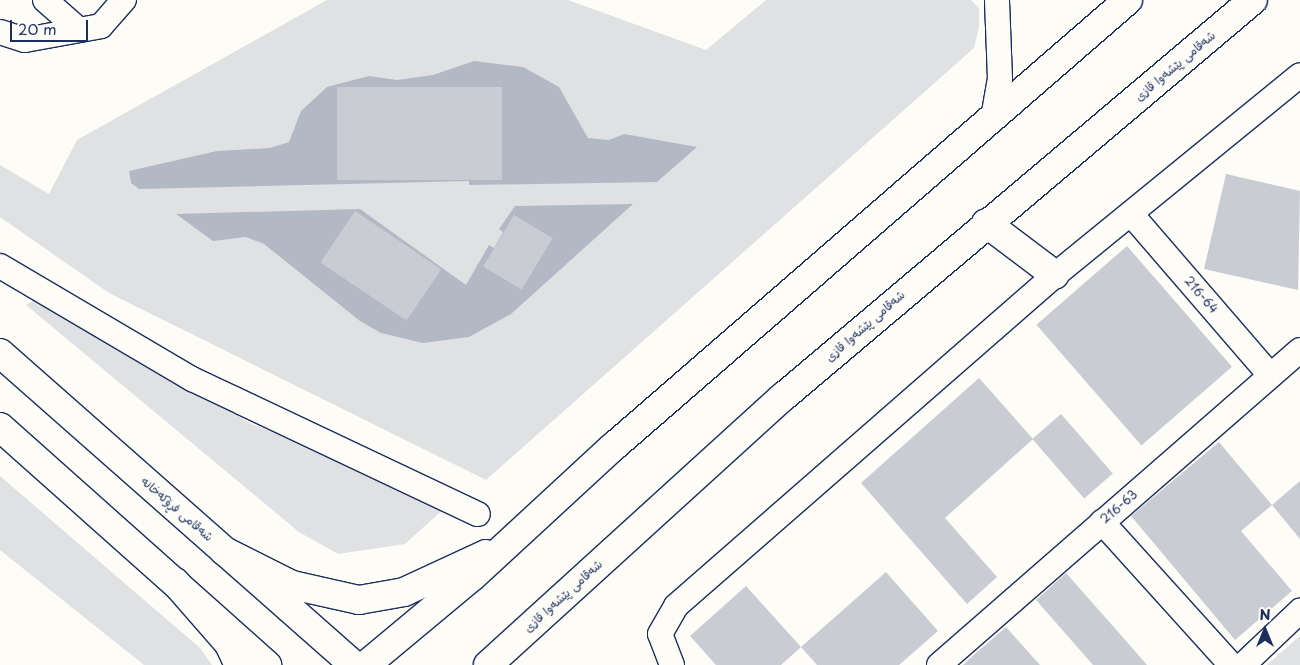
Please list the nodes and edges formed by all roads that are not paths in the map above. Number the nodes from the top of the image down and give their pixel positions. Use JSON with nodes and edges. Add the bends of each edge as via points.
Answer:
{"nodes":[{"id":1,"x":45,"y":0,"type":"edge"},
{"id":2,"x":124,"y":0,"type":"edge"},
{"id":3,"x":997,"y":0,"type":"edge"},
{"id":4,"x":1128,"y":0,"type":"edge"},
{"id":5,"x":1253,"y":0,"type":"edge"},
{"id":6,"x":79,"y":30,"type":"junction"},
{"id":7,"x":0,"y":32,"type":"edge"},
{"id":8,"x":1296,"y":85,"type":"edge"},
{"id":9,"x":993,"y":118,"type":"junction"},
{"id":10,"x":1131,"y":214,"type":"junction"},
{"id":11,"x":986,"y":222,"type":"junction"},
{"id":12,"x":0,"y":266,"type":"edge"},
{"id":13,"x":1055,"y":275,"type":"junction"},
{"id":14,"x":1300,"y":350,"type":"edge"},
{"id":15,"x":0,"y":352,"type":"edge"},
{"id":16,"x":1270,"y":376,"type":"junction"},
{"id":17,"x":0,"y":427,"type":"edge"},
{"id":18,"x":478,"y":514,"type":"dead end"},
{"id":19,"x":1102,"y":522,"type":"junction"},
{"id":20,"x":512,"y":542,"type":"junction"},
{"id":21,"x":224,"y":551,"type":"junction"},
{"id":22,"x":175,"y":582,"type":"junction"},
{"id":23,"x":1300,"y":611,"type":"edge"},
{"id":24,"x":535,"y":622,"type":"junction"},
{"id":25,"x":239,"y":665,"type":"edge"},
{"id":26,"x":267,"y":665,"type":"edge"},
{"id":27,"x":354,"y":665,"type":"edge"},
{"id":28,"x":366,"y":665,"type":"edge"},
{"id":29,"x":488,"y":665,"type":"edge"},
{"id":30,"x":506,"y":665,"type":"edge"},
{"id":31,"x":672,"y":665,"type":"edge"},
{"id":32,"x":939,"y":665,"type":"edge"},
{"id":33,"x":1231,"y":665,"type":"edge"},
{"id":34,"x":1243,"y":665,"type":"edge"}],
"edges":[{"from":1,"to":6,"type":"street"},
{"from":2,"to":6,"type":"street","via":[[101,26]]},
{"from":3,"to":9,"type":"street","via":[[1000,79]]},
{"from":4,"to":9,"type":"main road"},
{"from":5,"to":11,"type":"main road","name":"شەقامی پێشەوا قازی"},
{"from":6,"to":7,"type":"street","via":[[26,40]]},
{"from":8,"to":10,"type":"street"},
{"from":9,"to":20,"type":"main road","via":[[613,447]]},
{"from":10,"to":13,"type":"street"},
{"from":10,"to":16,"type":"street","name":"216-64"},
{"from":11,"to":13,"type":"main road"},
{"from":11,"to":24,"type":"main road","name":"شەقامی پێشەوا قازی","via":[[783,397]]},
{"from":12,"to":18,"type":"street","via":[[192,379]]},
{"from":13,"to":31,"type":"street","via":[[676,606],[660,634]]},
{"from":14,"to":16,"type":"street","name":"216-63"},
{"from":15,"to":21,"type":"main road","name":"شەقامی فڕۆکەخانە"},
{"from":16,"to":19,"type":"street","name":"216-63"},
{"from":17,"to":22,"type":"main road"},
{"from":19,"to":32,"type":"street","name":"216-63"},
{"from":19,"to":33,"type":"street"},
{"from":20,"to":21,"type":"main road","via":[[404,592],[359,600],[292,585]]},
{"from":20,"to":28,"type":"main road"},
{"from":21,"to":27,"type":"main road","name":"شەقامی فڕۆکەخانە"},
{"from":22,"to":25,"type":"main road","via":[[229,644]]},
{"from":22,"to":26,"type":"main road"},
{"from":23,"to":34,"type":"street"},
{"from":24,"to":29,"type":"main road","name":"شەقامی پێشەوا قازی"},
{"from":24,"to":30,"type":"main road"}]}
